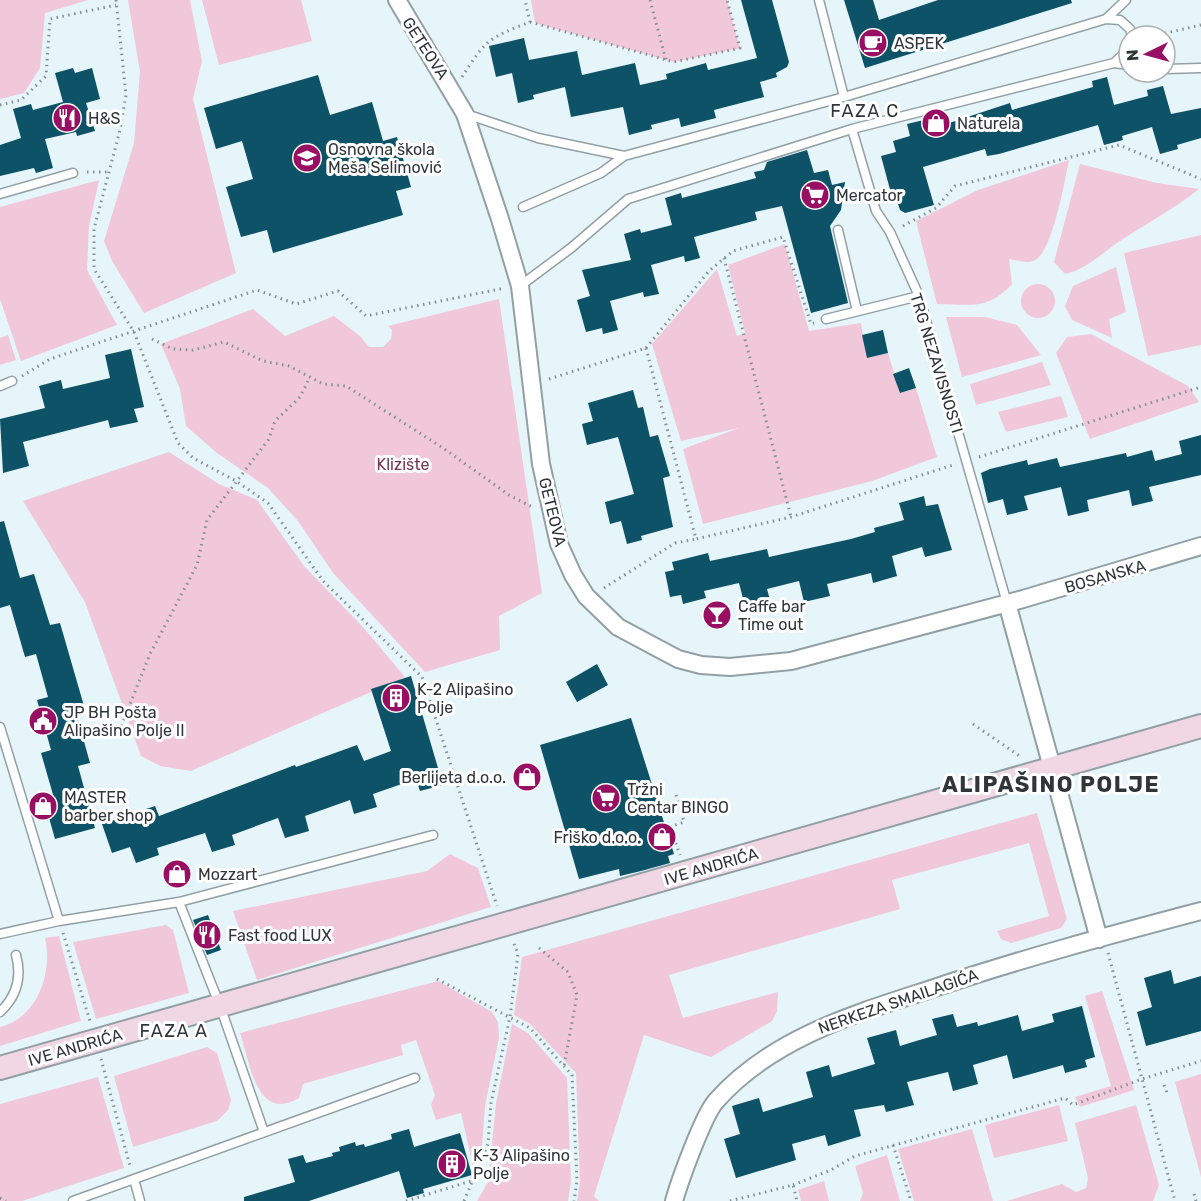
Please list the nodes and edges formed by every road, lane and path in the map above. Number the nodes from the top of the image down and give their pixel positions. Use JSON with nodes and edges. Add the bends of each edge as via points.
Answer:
{"nodes":[{"id":1,"x":116,"y":0,"type":"edge"},
{"id":2,"x":397,"y":0,"type":"edge"},
{"id":3,"x":525,"y":0,"type":"edge"},
{"id":4,"x":650,"y":0,"type":"edge"},
{"id":5,"x":727,"y":0,"type":"edge"},
{"id":6,"x":819,"y":0,"type":"edge"},
{"id":7,"x":1126,"y":0,"type":"edge"},
{"id":8,"x":116,"y":5,"type":"junction"},
{"id":9,"x":1106,"y":19,"type":"junction"},
{"id":10,"x":530,"y":22,"type":"junction"},
{"id":11,"x":1124,"y":24,"type":"edge"},
{"id":12,"x":1201,"y":25,"type":"edge"},
{"id":13,"x":1177,"y":30,"type":"edge"},
{"id":14,"x":666,"y":60,"type":"junction"},
{"id":15,"x":1117,"y":60,"type":"edge"},
{"id":16,"x":1114,"y":63,"type":"junction"},
{"id":17,"x":1117,"y":63,"type":"edge"},
{"id":18,"x":1201,"y":68,"type":"edge"},
{"id":19,"x":1177,"y":69,"type":"edge"},
{"id":20,"x":454,"y":92,"type":"junction"},
{"id":21,"x":844,"y":97,"type":"junction"},
{"id":22,"x":0,"y":105,"type":"edge"},
{"id":23,"x":465,"y":114,"type":"junction"},
{"id":24,"x":852,"y":129,"type":"junction"},
{"id":25,"x":624,"y":156,"type":"junction"},
{"id":26,"x":109,"y":172,"type":"junction"},
{"id":27,"x":73,"y":173,"type":"joint"},
{"id":28,"x":1201,"y":179,"type":"edge"},
{"id":29,"x":0,"y":194,"type":"edge"},
{"id":30,"x":523,"y":207,"type":"dead end"},
{"id":31,"x":838,"y":230,"type":"dead end"},
{"id":32,"x":890,"y":232,"type":"junction"},
{"id":33,"x":724,"y":258,"type":"junction"},
{"id":34,"x":520,"y":286,"type":"junction"},
{"id":35,"x":919,"y":296,"type":"junction"},
{"id":36,"x":858,"y":311,"type":"junction"},
{"id":37,"x":826,"y":319,"type":"joint"},
{"id":38,"x":134,"y":332,"type":"junction"},
{"id":39,"x":152,"y":339,"type":"dead end"},
{"id":40,"x":646,"y":348,"type":"junction"},
{"id":41,"x":310,"y":376,"type":"junction"},
{"id":42,"x":12,"y":381,"type":"joint"},
{"id":43,"x":533,"y":384,"type":"junction"},
{"id":44,"x":0,"y":386,"type":"edge"},
{"id":45,"x":1201,"y":387,"type":"edge"},
{"id":46,"x":966,"y":461,"type":"junction"},
{"id":47,"x":236,"y":481,"type":"junction"},
{"id":48,"x":536,"y":509,"type":"dead end"},
{"id":49,"x":791,"y":517,"type":"junction"},
{"id":50,"x":696,"y":539,"type":"junction"},
{"id":51,"x":1201,"y":546,"type":"edge"},
{"id":52,"x":586,"y":596,"type":"junction"},
{"id":53,"x":1008,"y":603,"type":"junction"},
{"id":54,"x":973,"y":724,"type":"dead end"},
{"id":55,"x":1201,"y":726,"type":"edge"},
{"id":56,"x":0,"y":727,"type":"edge"},
{"id":57,"x":117,"y":737,"type":"dead end"},
{"id":58,"x":1030,"y":764,"type":"dead end"},
{"id":59,"x":1052,"y":768,"type":"junction"},
{"id":60,"x":676,"y":795,"type":"dead end"},
{"id":61,"x":433,"y":835,"type":"dead end"},
{"id":62,"x":681,"y":863,"type":"dead end"},
{"id":63,"x":179,"y":902,"type":"junction"},
{"id":64,"x":1201,"y":911,"type":"edge"},
{"id":65,"x":500,"y":912,"type":"dead end"},
{"id":66,"x":59,"y":921,"type":"junction"},
{"id":67,"x":0,"y":934,"type":"edge"},
{"id":68,"x":1101,"y":938,"type":"junction"},
{"id":69,"x":514,"y":944,"type":"dead end"},
{"id":70,"x":539,"y":948,"type":"dead end"},
{"id":71,"x":15,"y":955,"type":"dead end"},
{"id":72,"x":437,"y":978,"type":"dead end"},
{"id":73,"x":220,"y":1006,"type":"junction"},
{"id":74,"x":0,"y":1012,"type":"edge"},
{"id":75,"x":510,"y":1017,"type":"junction"},
{"id":76,"x":97,"y":1041,"type":"junction"},
{"id":77,"x":1201,"y":1061,"type":"edge"},
{"id":78,"x":564,"y":1066,"type":"junction"},
{"id":79,"x":0,"y":1068,"type":"edge"},
{"id":80,"x":415,"y":1078,"type":"dead end"},
{"id":81,"x":1142,"y":1079,"type":"junction"},
{"id":82,"x":1164,"y":1085,"type":"dead end"},
{"id":83,"x":1167,"y":1094,"type":"dead end"},
{"id":84,"x":264,"y":1132,"type":"junction"},
{"id":85,"x":893,"y":1145,"type":"junction"},
{"id":86,"x":134,"y":1179,"type":"junction"},
{"id":87,"x":471,"y":1181,"type":"junction"},
{"id":88,"x":793,"y":1185,"type":"junction"},
{"id":89,"x":1194,"y":1194,"type":"dead end"},
{"id":90,"x":0,"y":1198,"type":"edge"},
{"id":91,"x":6,"y":1201,"type":"edge"},
{"id":92,"x":73,"y":1201,"type":"edge"},
{"id":93,"x":140,"y":1201,"type":"edge"},
{"id":94,"x":406,"y":1201,"type":"edge"},
{"id":95,"x":464,"y":1201,"type":"edge"},
{"id":96,"x":574,"y":1201,"type":"edge"},
{"id":97,"x":674,"y":1201,"type":"edge"},
{"id":98,"x":730,"y":1201,"type":"edge"},
{"id":99,"x":797,"y":1201,"type":"edge"},
{"id":100,"x":911,"y":1201,"type":"edge"},
{"id":101,"x":1175,"y":1201,"type":"edge"},
{"id":102,"x":1196,"y":1201,"type":"edge"}],
"edges":[{"from":1,"to":8,"type":"path"},
{"from":2,"to":20,"type":"street","name":"GETEOVA"},
{"from":3,"to":10,"type":"path"},
{"from":4,"to":14,"type":"path"},
{"from":5,"to":14,"type":"path","via":[[740,48],[674,62]]},
{"from":6,"to":21,"type":"lane"},
{"from":7,"to":9,"type":"lane"},
{"from":8,"to":22,"type":"path","via":[[50,19],[46,76],[21,100]]},
{"from":8,"to":26,"type":"path","via":[[126,95]]},
{"from":9,"to":11,"type":"lane"},
{"from":9,"to":21,"type":"lane"},
{"from":10,"to":14,"type":"path"},
{"from":10,"to":20,"type":"path","via":[[493,36],[478,52]]},
{"from":12,"to":13,"type":"path"},
{"from":15,"to":16,"type":"lane"},
{"from":16,"to":17,"type":"lane"},
{"from":16,"to":24,"type":"lane"},
{"from":18,"to":19,"type":"lane"},
{"from":20,"to":23,"type":"street","name":"GETEOVA"},
{"from":21,"to":25,"type":"lane"},
{"from":23,"to":25,"type":"lane","via":[[538,138]]},
{"from":23,"to":34,"type":"street","name":"GETEOVA"},
{"from":24,"to":32,"type":"lane","name":"TRG NEZAVISNOSTI","via":[[876,211]]},
{"from":24,"to":34,"type":"lane","via":[[628,199]]},
{"from":25,"to":30,"type":"lane","via":[[601,173]]},
{"from":26,"to":27,"type":"path"},
{"from":26,"to":38,"type":"path","via":[[94,229],[94,270]]},
{"from":27,"to":29,"type":"lane"},
{"from":28,"to":32,"type":"path","via":[[1119,145],[955,186],[936,208]]},
{"from":31,"to":36,"type":"lane"},
{"from":32,"to":35,"type":"lane","name":"TRG NEZAVISNOSTI"},
{"from":33,"to":37,"type":"path","via":[[733,251],[783,237],[811,324]]},
{"from":33,"to":40,"type":"path"},
{"from":33,"to":49,"type":"path"},
{"from":34,"to":38,"type":"path","via":[[366,316],[338,291],[296,304],[257,290]]},
{"from":34,"to":43,"type":"street","name":"GETEOVA"},
{"from":35,"to":36,"type":"lane"},
{"from":35,"to":46,"type":"lane","name":"TRG NEZAVISNOSTI"},
{"from":36,"to":37,"type":"lane"},
{"from":38,"to":42,"type":"path","via":[[50,359]]},
{"from":38,"to":47,"type":"path","via":[[178,443],[193,458]]},
{"from":39,"to":41,"type":"path","via":[[174,349],[193,350],[224,342],[263,361],[289,366]]},
{"from":40,"to":43,"type":"path"},
{"from":40,"to":50,"type":"path"},
{"from":41,"to":47,"type":"path","via":[[300,397],[275,421],[269,439]]},
{"from":41,"to":48,"type":"path","via":[[323,384],[346,386]]},
{"from":42,"to":44,"type":"lane"},
{"from":43,"to":52,"type":"street","name":"GETEOVA","via":[[541,464],[552,519],[573,575]]},
{"from":45,"to":46,"type":"path"},
{"from":46,"to":49,"type":"path"},
{"from":46,"to":53,"type":"lane","name":"TRG NEZAVISNOSTI"},
{"from":47,"to":57,"type":"path","via":[[207,520],[197,565],[150,654]]},
{"from":47,"to":65,"type":"path","via":[[268,503],[323,581],[422,677]]},
{"from":49,"to":50,"type":"path"},
{"from":50,"to":52,"type":"path","via":[[675,543],[616,583]]},
{"from":51,"to":53,"type":"street","name":"BOSANSKA"},
{"from":52,"to":53,"type":"street","name":"GETEOVA","via":[[618,627],[678,659],[730,667],[791,662]]},
{"from":53,"to":59,"type":"street"},
{"from":54,"to":58,"type":"path"},
{"from":55,"to":59,"type":"main road","name":"IVE ANDRIĆA"},
{"from":56,"to":66,"type":"lane"},
{"from":59,"to":68,"type":"street"},
{"from":59,"to":73,"type":"main road","name":"IVE ANDRIĆA"},
{"from":60,"to":62,"type":"path","via":[[684,822],[670,827]]},
{"from":61,"to":63,"type":"lane"},
{"from":63,"to":66,"type":"lane"},
{"from":63,"to":73,"type":"lane"},
{"from":64,"to":68,"type":"street","name":"NERKEZA SMAILAGIĆA"},
{"from":66,"to":67,"type":"lane"},
{"from":66,"to":76,"type":"path"},
{"from":68,"to":81,"type":"path"},
{"from":68,"to":97,"type":"street","name":"NERKEZA SMAILAGIĆA","via":[[995,967],[811,1031],[746,1072],[714,1103]]},
{"from":69,"to":75,"type":"path","via":[[518,954]]},
{"from":70,"to":78,"type":"path","via":[[568,972],[577,996]]},
{"from":71,"to":74,"type":"lane","via":[[19,972],[16,988]]},
{"from":72,"to":75,"type":"path"},
{"from":73,"to":76,"type":"main road","name":"IVE ANDRIĆA"},
{"from":73,"to":84,"type":"lane"},
{"from":75,"to":78,"type":"path","via":[[530,1028]]},
{"from":75,"to":87,"type":"path","via":[[491,1103],[488,1144]]},
{"from":76,"to":79,"type":"main road","name":"IVE ANDRIĆA"},
{"from":76,"to":86,"type":"path"},
{"from":77,"to":81,"type":"path"},
{"from":78,"to":96,"type":"path","via":[[572,1075],[577,1181]]},
{"from":80,"to":84,"type":"lane"},
{"from":81,"to":85,"type":"path","via":[[1073,1105],[1065,1098]]},
{"from":81,"to":101,"type":"path"},
{"from":82,"to":83,"type":"path"},
{"from":84,"to":86,"type":"lane"},
{"from":85,"to":88,"type":"path","via":[[855,1156]]},
{"from":85,"to":100,"type":"path"},
{"from":86,"to":92,"type":"lane"},
{"from":86,"to":93,"type":"lane"},
{"from":87,"to":94,"type":"path"},
{"from":87,"to":95,"type":"path"},
{"from":88,"to":98,"type":"path"},
{"from":88,"to":99,"type":"path"},
{"from":89,"to":102,"type":"path"},
{"from":90,"to":91,"type":"path"}]}
